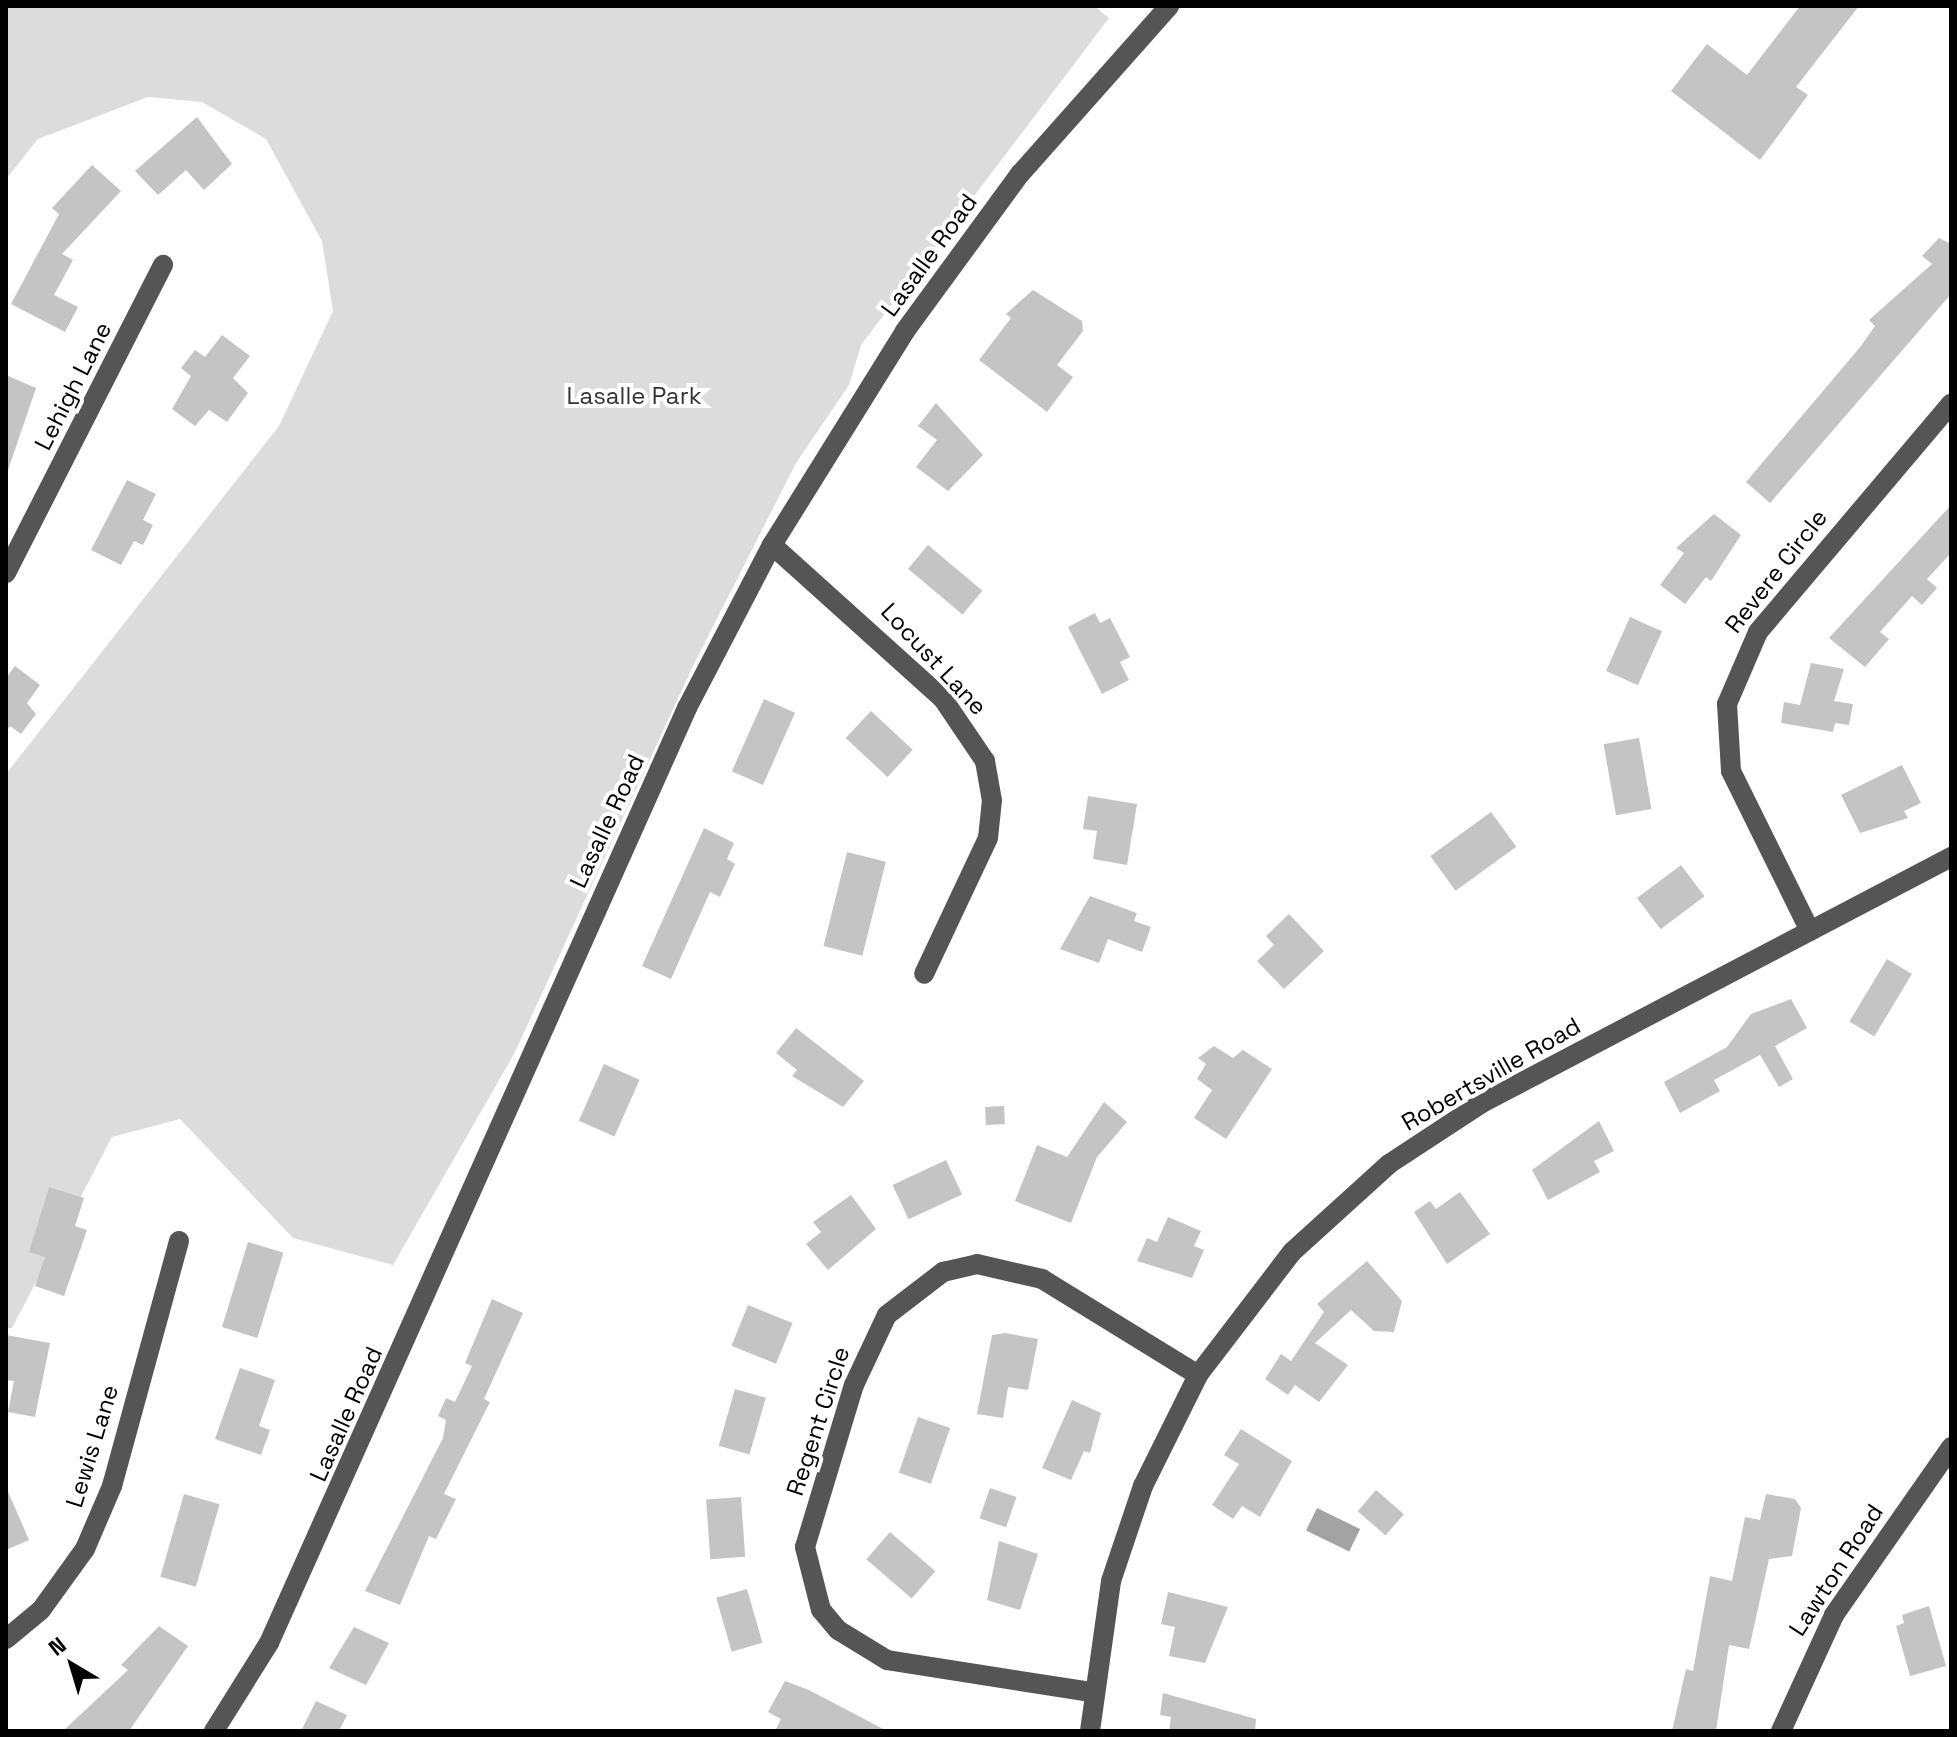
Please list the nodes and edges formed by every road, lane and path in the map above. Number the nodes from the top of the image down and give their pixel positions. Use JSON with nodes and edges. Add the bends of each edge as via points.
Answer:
{"nodes":[{"id":1,"x":1169,"y":6,"type":"edge"},
{"id":2,"x":163,"y":265,"type":"dead end"},
{"id":3,"x":1951,"y":404,"type":"edge"},
{"id":4,"x":772,"y":545,"type":"junction"},
{"id":5,"x":6,"y":573,"type":"edge"},
{"id":6,"x":1951,"y":857,"type":"edge"},
{"id":7,"x":1810,"y":931,"type":"junction"},
{"id":8,"x":924,"y":974,"type":"dead end"},
{"id":9,"x":179,"y":1241,"type":"dead end"},
{"id":10,"x":1198,"y":1375,"type":"junction"},
{"id":11,"x":1951,"y":1447,"type":"edge"},
{"id":12,"x":6,"y":1639,"type":"edge"},
{"id":13,"x":1091,"y":1692,"type":"junction"},
{"id":14,"x":214,"y":1731,"type":"edge"},
{"id":15,"x":1090,"y":1731,"type":"edge"},
{"id":16,"x":1781,"y":1731,"type":"edge"}],
"edges":[{"from":1,"to":4,"type":"street","name":"Lasalle Road","via":[[1020,174],[949,271]]},
{"from":2,"to":5,"type":"street","name":"Lehigh Lane"},
{"from":3,"to":7,"type":"street","name":"Revere Circle","via":[[1758,632],[1727,704],[1731,771]]},
{"from":4,"to":8,"type":"street","name":"Locust Lane","via":[[943,699],[985,761],[992,800],[988,838]]},
{"from":4,"to":14,"type":"street","name":"Lasalle Road","via":[[687,708],[281,1618]]},
{"from":6,"to":7,"type":"street","name":"Robertsville Road"},
{"from":7,"to":10,"type":"street","name":"Robertsville Road","via":[[1482,1103],[1389,1164],[1292,1252]]},
{"from":9,"to":12,"type":"street","name":"Lewis Lane","via":[[112,1486],[65,1582]]},
{"from":10,"to":13,"type":"street","name":"Robertsville Road","via":[[1143,1486],[1111,1581]]},
{"from":10,"to":13,"type":"street","name":"Regent Circle","via":[[1042,1279],[977,1264],[943,1272],[887,1315],[854,1385],[805,1547],[821,1610],[838,1630],[887,1660]]},
{"from":11,"to":16,"type":"street","name":"Lawton Road","via":[[1834,1615]]},
{"from":13,"to":15,"type":"street","name":"Robertsville Road"}]}
